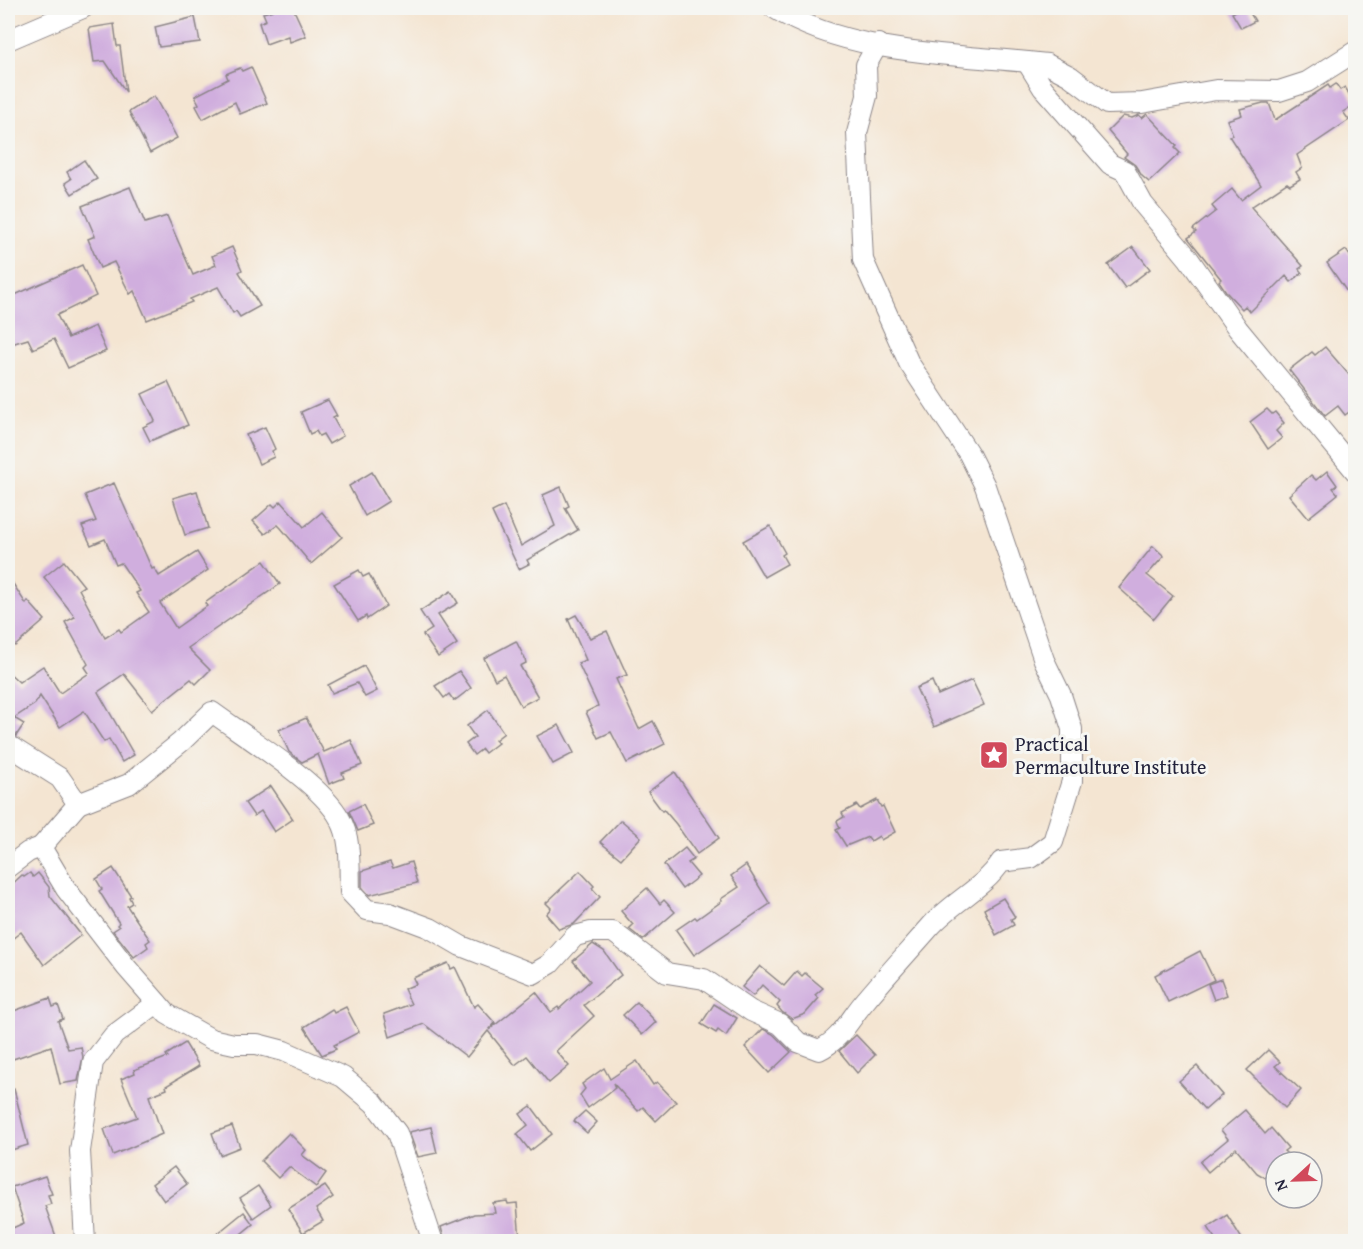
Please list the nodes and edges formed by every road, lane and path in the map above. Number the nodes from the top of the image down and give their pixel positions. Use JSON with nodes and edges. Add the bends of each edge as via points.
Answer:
{"nodes":[{"id":1,"x":83,"y":8,"type":"edge"},
{"id":2,"x":774,"y":8,"type":"edge"},
{"id":3,"x":8,"y":39,"type":"edge"},
{"id":4,"x":878,"y":44,"type":"junction"},
{"id":5,"x":1356,"y":51,"type":"edge"},
{"id":6,"x":1027,"y":62,"type":"junction"},
{"id":7,"x":1356,"y":472,"type":"edge"},
{"id":8,"x":8,"y":745,"type":"edge"},
{"id":9,"x":78,"y":804,"type":"junction"},
{"id":10,"x":41,"y":847,"type":"junction"},
{"id":11,"x":8,"y":867,"type":"edge"},
{"id":12,"x":157,"y":1003,"type":"junction"},
{"id":13,"x":85,"y":1242,"type":"edge"},
{"id":14,"x":433,"y":1242,"type":"edge"}],
"edges":[{"from":1,"to":3,"type":"street"},
{"from":2,"to":4,"type":"street","via":[[795,21]]},
{"from":4,"to":6,"type":"street"},
{"from":4,"to":9,"type":"street","via":[[866,65],[867,96],[857,133],[863,260],[909,363],[969,454],[985,486],[1044,660],[1061,695],[1072,729],[1072,781],[1053,842],[1031,858],[1001,862],[989,879],[966,893],[930,927],[864,1002],[848,1027],[819,1050],[798,1042],[780,1024],[751,1011],[704,979],[668,973],[613,932],[575,936],[550,964],[533,974],[461,946],[430,928],[367,910],[350,892],[341,819],[314,788],[212,712],[129,784]]},
{"from":5,"to":6,"type":"street","via":[[1307,82],[1279,91],[1216,90],[1142,103],[1107,104],[1070,76],[1047,64]]},
{"from":6,"to":7,"type":"street","via":[[1043,88],[1110,164],[1125,171],[1143,204],[1188,258],[1238,329]]},
{"from":8,"to":9,"type":"street","via":[[60,778]]},
{"from":9,"to":10,"type":"street"},
{"from":10,"to":11,"type":"street"},
{"from":10,"to":12,"type":"street","via":[[66,889]]},
{"from":12,"to":13,"type":"street","via":[[114,1035],[93,1062],[80,1151]]},
{"from":12,"to":14,"type":"street","via":[[167,1014],[211,1039],[284,1051],[343,1077],[374,1103],[397,1133]]}]}
